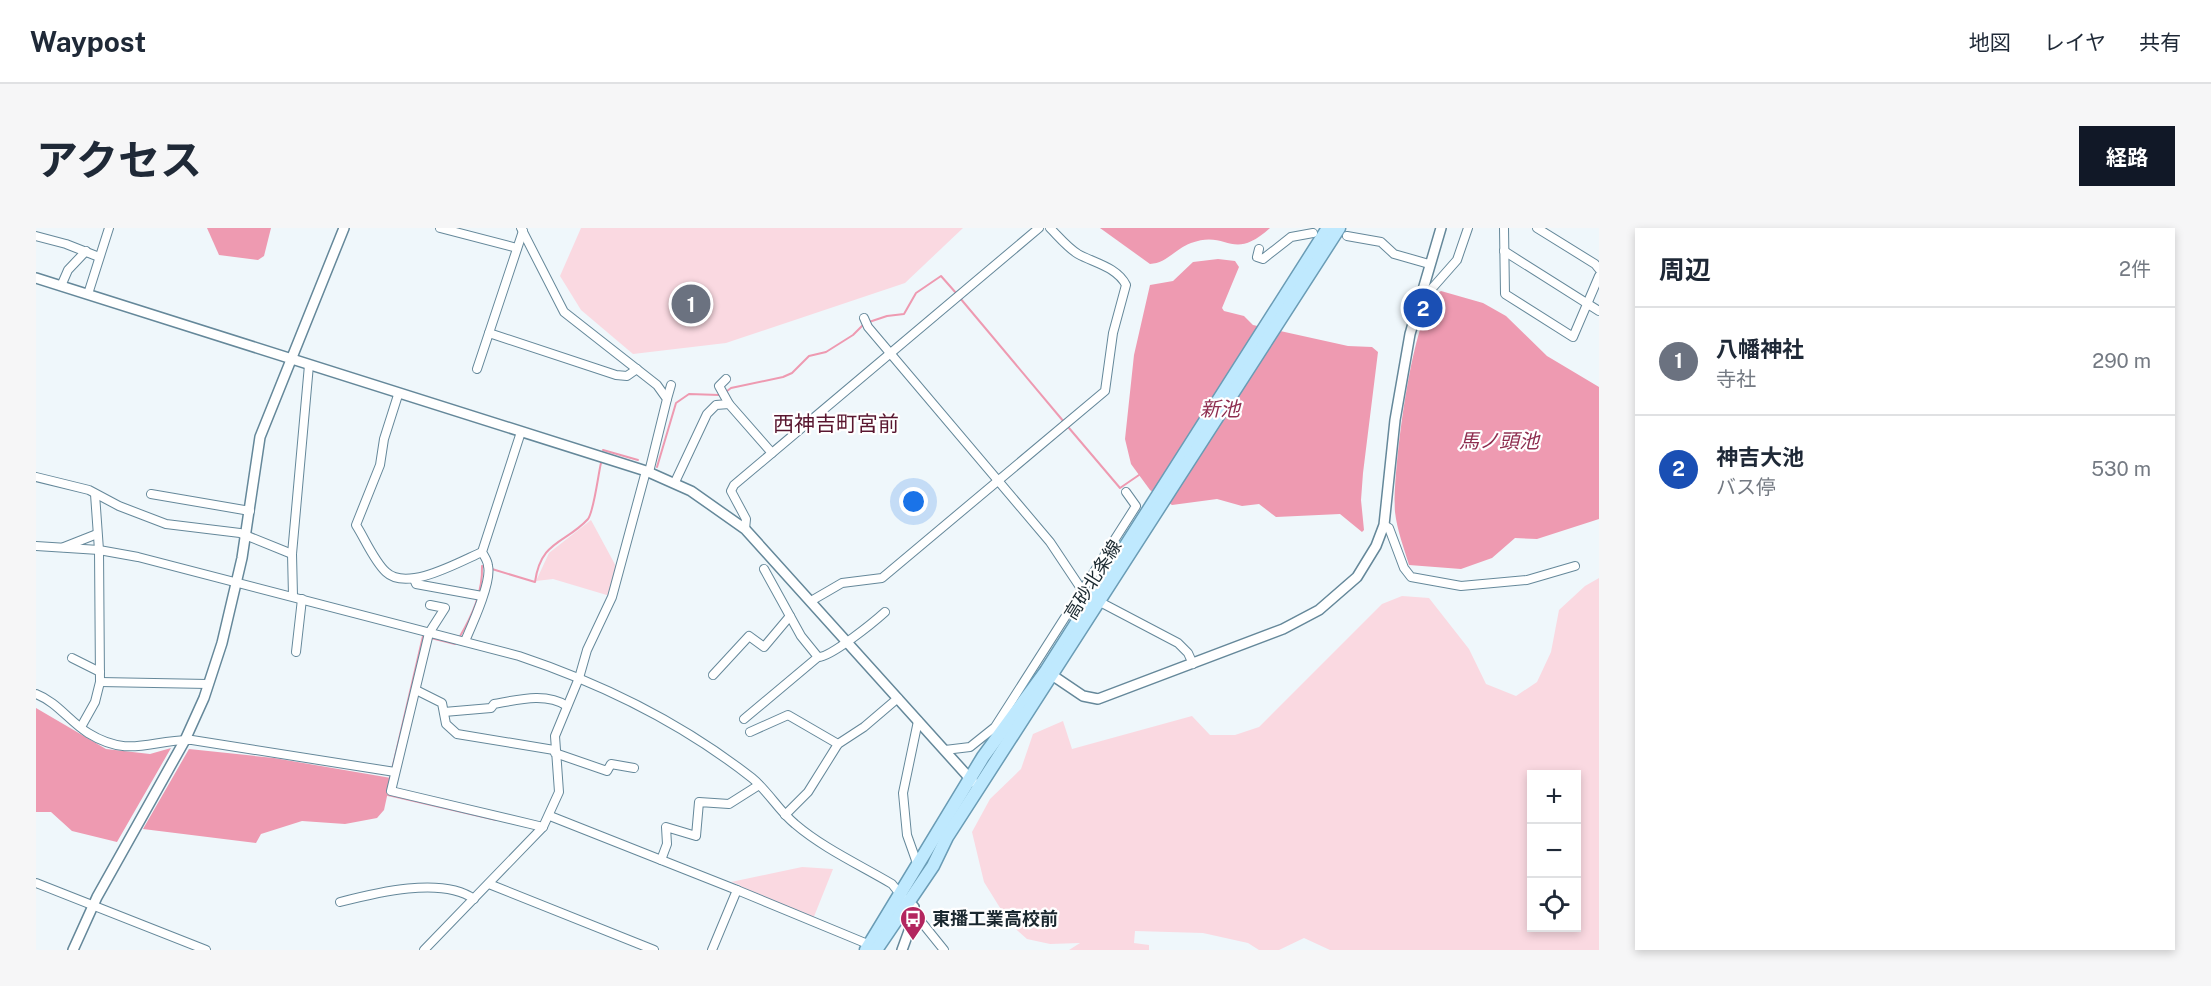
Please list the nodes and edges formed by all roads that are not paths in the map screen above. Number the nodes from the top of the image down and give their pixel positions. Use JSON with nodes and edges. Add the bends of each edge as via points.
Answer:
{"nodes":[{"id":1,"x":109,"y":228,"type":"edge"},
{"id":2,"x":344,"y":228,"type":"edge"},
{"id":3,"x":440,"y":228,"type":"edge"},
{"id":4,"x":1040,"y":228,"type":"edge"},
{"id":5,"x":1050,"y":228,"type":"edge"},
{"id":6,"x":1328,"y":228,"type":"edge"},
{"id":7,"x":1441,"y":228,"type":"edge"},
{"id":8,"x":1468,"y":228,"type":"edge"},
{"id":9,"x":1504,"y":228,"type":"edge"},
{"id":10,"x":1537,"y":228,"type":"edge"},
{"id":11,"x":522,"y":229,"type":"edge"},
{"id":12,"x":1343,"y":232,"type":"edge"},
{"id":13,"x":1313,"y":233,"type":"dead end"},
{"id":14,"x":36,"y":236,"type":"edge"},
{"id":15,"x":517,"y":248,"type":"junction"},
{"id":16,"x":1259,"y":249,"type":"dead end"},
{"id":17,"x":86,"y":251,"type":"junction"},
{"id":18,"x":1504,"y":251,"type":"junction"},
{"id":19,"x":99,"y":257,"type":"junction"},
{"id":20,"x":1429,"y":264,"type":"junction"},
{"id":21,"x":1599,"y":269,"type":"edge"},
{"id":22,"x":1599,"y":276,"type":"edge"},
{"id":23,"x":36,"y":278,"type":"edge"},
{"id":24,"x":61,"y":286,"type":"junction"},
{"id":25,"x":88,"y":294,"type":"junction"},
{"id":26,"x":1505,"y":294,"type":"junction"},
{"id":27,"x":1505,"y":304,"type":"dead end"},
{"id":28,"x":1588,"y":304,"type":"junction"},
{"id":29,"x":1417,"y":305,"type":"junction"},
{"id":30,"x":1599,"y":311,"type":"edge"},
{"id":31,"x":1276,"y":319,"type":"junction"},
{"id":32,"x":865,"y":322,"type":"dead end"},
{"id":33,"x":489,"y":333,"type":"junction"},
{"id":34,"x":891,"y":354,"type":"junction"},
{"id":35,"x":290,"y":359,"type":"junction"},
{"id":36,"x":309,"y":365,"type":"junction"},
{"id":37,"x":477,"y":369,"type":"dead end"},
{"id":38,"x":637,"y":369,"type":"junction"},
{"id":39,"x":726,"y":379,"type":"dead end"},
{"id":40,"x":671,"y":385,"type":"dead end"},
{"id":41,"x":398,"y":395,"type":"junction"},
{"id":42,"x":667,"y":399,"type":"junction"},
{"id":43,"x":729,"y":404,"type":"junction"},
{"id":44,"x":521,"y":432,"type":"junction"},
{"id":45,"x":772,"y":453,"type":"junction"},
{"id":46,"x":647,"y":471,"type":"junction"},
{"id":47,"x":36,"y":477,"type":"edge"},
{"id":48,"x":675,"y":482,"type":"junction"},
{"id":49,"x":997,"y":482,"type":"junction"},
{"id":50,"x":1126,"y":492,"type":"dead end"},
{"id":51,"x":95,"y":494,"type":"junction"},
{"id":52,"x":150,"y":494,"type":"dead end"},
{"id":53,"x":1156,"y":505,"type":"junction"},
{"id":54,"x":250,"y":511,"type":"junction"},
{"id":55,"x":1384,"y":525,"type":"junction"},
{"id":56,"x":746,"y":529,"type":"junction"},
{"id":57,"x":97,"y":534,"type":"junction"},
{"id":58,"x":247,"y":535,"type":"junction"},
{"id":59,"x":36,"y":546,"type":"edge"},
{"id":60,"x":63,"y":548,"type":"junction"},
{"id":61,"x":99,"y":550,"type":"junction"},
{"id":62,"x":482,"y":552,"type":"junction"},
{"id":63,"x":292,"y":554,"type":"junction"},
{"id":64,"x":1575,"y":566,"type":"dead end"},
{"id":65,"x":764,"y":569,"type":"dead end"},
{"id":66,"x":414,"y":579,"type":"junction"},
{"id":67,"x":237,"y":581,"type":"junction"},
{"id":68,"x":1082,"y":590,"type":"junction"},
{"id":69,"x":293,"y":596,"type":"junction"},
{"id":70,"x":479,"y":596,"type":"junction"},
{"id":71,"x":302,"y":598,"type":"junction"},
{"id":72,"x":811,"y":601,"type":"junction"},
{"id":73,"x":1100,"y":602,"type":"junction"},
{"id":74,"x":430,"y":605,"type":"dead end"},
{"id":75,"x":885,"y":612,"type":"dead end"},
{"id":76,"x":790,"y":616,"type":"junction"},
{"id":77,"x":429,"y":633,"type":"junction"},
{"id":78,"x":460,"y":640,"type":"junction"},
{"id":79,"x":846,"y":640,"type":"junction"},
{"id":80,"x":296,"y":652,"type":"dead end"},
{"id":81,"x":818,"y":657,"type":"junction"},
{"id":82,"x":72,"y":658,"type":"dead end"},
{"id":83,"x":1193,"y":664,"type":"junction"},
{"id":84,"x":100,"y":672,"type":"junction"},
{"id":85,"x":1050,"y":673,"type":"junction"},
{"id":86,"x":713,"y":675,"type":"dead end"},
{"id":87,"x":579,"y":678,"type":"junction"},
{"id":88,"x":100,"y":682,"type":"junction"},
{"id":89,"x":208,"y":684,"type":"junction"},
{"id":90,"x":416,"y":690,"type":"junction"},
{"id":91,"x":36,"y":694,"type":"edge"},
{"id":92,"x":898,"y":698,"type":"junction"},
{"id":93,"x":567,"y":706,"type":"junction"},
{"id":94,"x":444,"y":712,"type":"junction"},
{"id":95,"x":744,"y":719,"type":"dead end"},
{"id":96,"x":918,"y":721,"type":"junction"},
{"id":97,"x":81,"y":727,"type":"junction"},
{"id":98,"x":750,"y":732,"type":"dead end"},
{"id":99,"x":185,"y":740,"type":"junction"},
{"id":100,"x":526,"y":743,"type":"junction"},
{"id":101,"x":838,"y":744,"type":"junction"},
{"id":102,"x":945,"y":750,"type":"junction"},
{"id":103,"x":555,"y":751,"type":"junction"},
{"id":104,"x":529,"y":754,"type":"dead end"},
{"id":105,"x":634,"y":768,"type":"dead end"},
{"id":106,"x":393,"y":771,"type":"junction"},
{"id":107,"x":974,"y":784,"type":"junction"},
{"id":108,"x":759,"y":785,"type":"junction"},
{"id":109,"x":785,"y":815,"type":"junction"},
{"id":110,"x":550,"y":816,"type":"junction"},
{"id":111,"x":543,"y":827,"type":"junction"},
{"id":112,"x":661,"y":860,"type":"junction"},
{"id":113,"x":918,"y":867,"type":"junction"},
{"id":114,"x":36,"y":883,"type":"edge"},
{"id":115,"x":489,"y":884,"type":"junction"},
{"id":116,"x":737,"y":890,"type":"junction"},
{"id":117,"x":903,"y":897,"type":"junction"},
{"id":118,"x":474,"y":899,"type":"junction"},
{"id":119,"x":340,"y":902,"type":"dead end"},
{"id":120,"x":93,"y":906,"type":"junction"},
{"id":121,"x":919,"y":919,"type":"dead end"},
{"id":122,"x":871,"y":948,"type":"edge"},
{"id":123,"x":73,"y":950,"type":"edge"},
{"id":124,"x":206,"y":950,"type":"edge"},
{"id":125,"x":424,"y":950,"type":"edge"},
{"id":126,"x":654,"y":950,"type":"edge"},
{"id":127,"x":712,"y":950,"type":"edge"},
{"id":128,"x":902,"y":950,"type":"edge"},
{"id":129,"x":944,"y":950,"type":"edge"}],
"edges":[{"from":1,"to":19,"type":"street"},
{"from":2,"to":35,"type":"street"},
{"from":3,"to":15,"type":"street"},
{"from":4,"to":34,"type":"street"},
{"from":5,"to":49,"type":"street","via":[[1077,253],[1101,264],[1126,285],[1113,333],[1105,391]]},
{"from":6,"to":31,"type":"main road","name":"高砂北条線"},
{"from":7,"to":20,"type":"street"},
{"from":8,"to":29,"type":"street","via":[[1457,260]]},
{"from":9,"to":18,"type":"street"},
{"from":10,"to":21,"type":"street"},
{"from":11,"to":15,"type":"street"},
{"from":11,"to":38,"type":"street","via":[[564,312]]},
{"from":12,"to":20,"type":"street","via":[[1381,242],[1394,254]]},
{"from":12,"to":31,"type":"main road","name":"高砂北条線"},
{"from":13,"to":16,"type":"street","via":[[1291,237],[1263,259],[1257,257]]},
{"from":14,"to":17,"type":"street"},
{"from":15,"to":33,"type":"street"},
{"from":17,"to":19,"type":"street"},
{"from":17,"to":24,"type":"street"},
{"from":18,"to":26,"type":"street"},
{"from":18,"to":28,"type":"street"},
{"from":19,"to":25,"type":"street"},
{"from":20,"to":29,"type":"street"},
{"from":22,"to":28,"type":"street"},
{"from":23,"to":24,"type":"street"},
{"from":24,"to":25,"type":"street"},
{"from":25,"to":35,"type":"street"},
{"from":26,"to":27,"type":"street"},
{"from":26,"to":28,"type":"street","via":[[1574,337]]},
{"from":28,"to":30,"type":"street"},
{"from":29,"to":55,"type":"street","via":[[1395,420]]},
{"from":31,"to":53,"type":"main road","name":"高砂北条線"},
{"from":32,"to":34,"type":"street"},
{"from":33,"to":37,"type":"street"},
{"from":33,"to":38,"type":"street","via":[[616,375],[627,376]]},
{"from":34,"to":45,"type":"street"},
{"from":34,"to":49,"type":"street"},
{"from":35,"to":36,"type":"street"},
{"from":35,"to":54,"type":"street","via":[[260,437]]},
{"from":36,"to":41,"type":"street"},
{"from":36,"to":63,"type":"street"},
{"from":38,"to":42,"type":"street"},
{"from":39,"to":43,"type":"street","via":[[718,384]]},
{"from":40,"to":42,"type":"street"},
{"from":41,"to":44,"type":"street"},
{"from":41,"to":66,"type":"street","via":[[380,465],[356,525],[386,573]]},
{"from":42,"to":46,"type":"street"},
{"from":43,"to":45,"type":"street"},
{"from":43,"to":48,"type":"street","via":[[711,407]]},
{"from":44,"to":46,"type":"street"},
{"from":44,"to":62,"type":"street"},
{"from":45,"to":56,"type":"street","via":[[734,485],[732,491],[746,519]]},
{"from":46,"to":48,"type":"street"},
{"from":46,"to":87,"type":"street","via":[[612,597],[587,650]]},
{"from":47,"to":51,"type":"street"},
{"from":48,"to":56,"type":"street","via":[[720,508]]},
{"from":49,"to":68,"type":"street","via":[[1050,542]]},
{"from":49,"to":72,"type":"street","via":[[882,578],[842,584]]},
{"from":50,"to":68,"type":"street","via":[[1136,506]]},
{"from":51,"to":57,"type":"street"},
{"from":51,"to":58,"type":"street","via":[[166,524]]},
{"from":52,"to":54,"type":"street"},
{"from":53,"to":73,"type":"main road","name":"高砂北条線"},
{"from":53,"to":85,"type":"main road","name":"高砂北条線"},
{"from":54,"to":58,"type":"street"},
{"from":55,"to":64,"type":"street","via":[[1389,528],[1404,568],[1411,577],[1420,579],[1461,586],[1501,583]]},
{"from":55,"to":83,"type":"street","via":[[1363,569],[1333,600],[1283,629]]},
{"from":56,"to":72,"type":"street"},
{"from":57,"to":60,"type":"street"},
{"from":57,"to":61,"type":"street"},
{"from":58,"to":63,"type":"street"},
{"from":58,"to":67,"type":"street"},
{"from":59,"to":60,"type":"street"},
{"from":60,"to":61,"type":"street"},
{"from":61,"to":67,"type":"street"},
{"from":61,"to":84,"type":"street"},
{"from":62,"to":66,"type":"street"},
{"from":62,"to":70,"type":"street","via":[[488,568]]},
{"from":63,"to":69,"type":"street"},
{"from":65,"to":76,"type":"street"},
{"from":66,"to":70,"type":"street","via":[[416,584]]},
{"from":67,"to":69,"type":"street"},
{"from":67,"to":89,"type":"street"},
{"from":68,"to":102,"type":"street","via":[[995,727],[969,747]]},
{"from":69,"to":71,"type":"street"},
{"from":70,"to":78,"type":"street"},
{"from":71,"to":77,"type":"street"},
{"from":71,"to":80,"type":"street"},
{"from":72,"to":79,"type":"street"},
{"from":73,"to":83,"type":"street","via":[[1178,643]]},
{"from":73,"to":85,"type":"main road","name":"高砂北条線"},
{"from":74,"to":77,"type":"street","via":[[445,608]]},
{"from":75,"to":79,"type":"street","via":[[870,627]]},
{"from":76,"to":81,"type":"street"},
{"from":76,"to":86,"type":"street","via":[[764,647],[749,636]]},
{"from":77,"to":78,"type":"street"},
{"from":77,"to":90,"type":"street"},
{"from":78,"to":87,"type":"street"},
{"from":79,"to":81,"type":"street","via":[[826,656]]},
{"from":79,"to":92,"type":"street"},
{"from":81,"to":95,"type":"street"},
{"from":82,"to":84,"type":"street"},
{"from":83,"to":85,"type":"street","via":[[1098,699],[1083,696]]},
{"from":84,"to":88,"type":"street"},
{"from":85,"to":107,"type":"main road","name":"高砂北条線"},
{"from":87,"to":93,"type":"street"},
{"from":87,"to":108,"type":"street","via":[[671,722]]},
{"from":88,"to":89,"type":"street"},
{"from":88,"to":97,"type":"street","via":[[95,702]]},
{"from":89,"to":99,"type":"street"},
{"from":90,"to":94,"type":"street","via":[[442,703]]},
{"from":90,"to":106,"type":"street"},
{"from":91,"to":97,"type":"street","via":[[54,703]]},
{"from":92,"to":96,"type":"street"},
{"from":92,"to":101,"type":"street"},
{"from":93,"to":94,"type":"street","via":[[557,700],[526,699],[494,704],[491,708]]},
{"from":93,"to":103,"type":"street","via":[[555,736]]},
{"from":94,"to":100,"type":"street","via":[[448,728],[457,734]]},
{"from":96,"to":102,"type":"street"},
{"from":96,"to":113,"type":"street","via":[[903,793],[907,835]]},
{"from":97,"to":99,"type":"street","via":[[102,740],[134,747]]},
{"from":98,"to":101,"type":"street","via":[[788,716]]},
{"from":99,"to":106,"type":"street"},
{"from":99,"to":120,"type":"street"},
{"from":100,"to":103,"type":"street"},
{"from":100,"to":104,"type":"street"},
{"from":101,"to":109,"type":"street","via":[[808,792]]},
{"from":102,"to":107,"type":"street"},
{"from":103,"to":105,"type":"street","via":[[607,771],[610,764]]},
{"from":103,"to":110,"type":"street","via":[[559,792]]},
{"from":106,"to":111,"type":"street","via":[[391,791]]},
{"from":107,"to":113,"type":"main road","name":"高砂北条線"},
{"from":107,"to":117,"type":"main road","name":"高砂北条線","via":[[933,866]]},
{"from":108,"to":109,"type":"street"},
{"from":108,"to":112,"type":"street","via":[[729,804],[699,802],[696,836],[666,826],[667,844]]},
{"from":109,"to":117,"type":"street","via":[[804,831],[892,884]]},
{"from":110,"to":111,"type":"street"},
{"from":110,"to":112,"type":"street"},
{"from":111,"to":115,"type":"street"},
{"from":112,"to":116,"type":"street"},
{"from":113,"to":117,"type":"main road","name":"高砂北条線"},
{"from":114,"to":120,"type":"street"},
{"from":115,"to":118,"type":"street"},
{"from":115,"to":126,"type":"street"},
{"from":116,"to":122,"type":"street"},
{"from":116,"to":127,"type":"street"},
{"from":117,"to":122,"type":"main road","name":"高砂北条線"},
{"from":117,"to":128,"type":"street","via":[[914,907],[915,914]]},
{"from":118,"to":119,"type":"street","via":[[443,889],[417,887]]},
{"from":118,"to":125,"type":"street"},
{"from":120,"to":123,"type":"street"},
{"from":120,"to":124,"type":"street"},
{"from":121,"to":129,"type":"street"}]}
